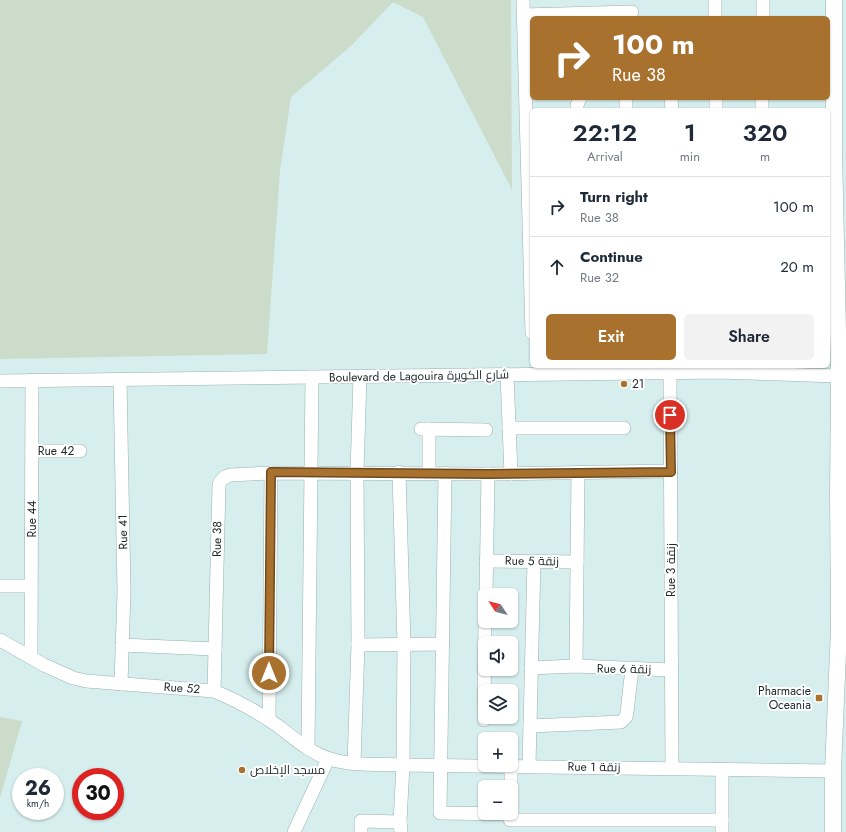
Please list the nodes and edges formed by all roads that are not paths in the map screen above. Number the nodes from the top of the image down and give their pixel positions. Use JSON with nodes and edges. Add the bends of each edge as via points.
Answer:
{"nodes":[{"id":1,"x":523,"y":0,"type":"edge"},
{"id":2,"x":715,"y":0,"type":"edge"},
{"id":3,"x":763,"y":0,"type":"edge"},
{"id":4,"x":834,"y":0,"type":"edge"},
{"id":5,"x":632,"y":12,"type":"dead end"},
{"id":6,"x":524,"y":15,"type":"junction"},
{"id":7,"x":715,"y":16,"type":"edge"},
{"id":8,"x":763,"y":16,"type":"edge"},
{"id":9,"x":528,"y":59,"type":"edge"},
{"id":10,"x":831,"y":134,"type":"edge"},
{"id":11,"x":840,"y":151,"type":"edge"},
{"id":12,"x":530,"y":166,"type":"edge"},
{"id":13,"x":718,"y":369,"type":"edge"},
{"id":14,"x":533,"y":370,"type":"edge"},
{"id":15,"x":670,"y":373,"type":"junction"},
{"id":16,"x":507,"y":374,"type":"junction"},
{"id":17,"x":360,"y":376,"type":"junction"},
{"id":18,"x":839,"y":376,"type":"junction"},
{"id":19,"x":312,"y":377,"type":"junction"},
{"id":20,"x":120,"y":379,"type":"junction"},
{"id":21,"x":32,"y":380,"type":"junction"},
{"id":22,"x":0,"y":381,"type":"edge"},
{"id":23,"x":509,"y":428,"type":"junction"},
{"id":24,"x":624,"y":428,"type":"dead end"},
{"id":25,"x":486,"y":430,"type":"dead end"},
{"id":26,"x":32,"y":451,"type":"junction"},
{"id":27,"x":80,"y":451,"type":"dead end"},
{"id":28,"x":271,"y":472,"type":"junction"},
{"id":29,"x":311,"y":472,"type":"junction"},
{"id":30,"x":357,"y":472,"type":"junction"},
{"id":31,"x":399,"y":472,"type":"junction"},
{"id":32,"x":578,"y":472,"type":"junction"},
{"id":33,"x":671,"y":472,"type":"junction"},
{"id":34,"x":429,"y":473,"type":"junction"},
{"id":35,"x":445,"y":473,"type":"junction"},
{"id":36,"x":488,"y":474,"type":"junction"},
{"id":37,"x":511,"y":474,"type":"junction"},
{"id":38,"x":842,"y":494,"type":"edge"},
{"id":39,"x":486,"y":561,"type":"junction"},
{"id":40,"x":534,"y":561,"type":"junction"},
{"id":41,"x":577,"y":562,"type":"junction"},
{"id":42,"x":0,"y":586,"type":"edge"},
{"id":43,"x":32,"y":586,"type":"junction"},
{"id":44,"x":486,"y":588,"type":"edge"},
{"id":45,"x":485,"y":628,"type":"edge"},
{"id":46,"x":843,"y":628,"type":"edge"},
{"id":47,"x":0,"y":640,"type":"edge"},
{"id":48,"x":404,"y":644,"type":"junction"},
{"id":49,"x":443,"y":644,"type":"junction"},
{"id":50,"x":122,"y":645,"type":"junction"},
{"id":51,"x":358,"y":645,"type":"junction"},
{"id":52,"x":215,"y":649,"type":"junction"},
{"id":53,"x":31,"y":657,"type":"junction"},
{"id":54,"x":576,"y":666,"type":"junction"},
{"id":55,"x":531,"y":668,"type":"junction"},
{"id":56,"x":632,"y":669,"type":"junction"},
{"id":57,"x":672,"y":670,"type":"junction"},
{"id":58,"x":121,"y":684,"type":"junction"},
{"id":59,"x":484,"y":684,"type":"edge"},
{"id":60,"x":214,"y":691,"type":"junction"},
{"id":61,"x":269,"y":720,"type":"junction"},
{"id":62,"x":530,"y":726,"type":"junction"},
{"id":63,"x":308,"y":748,"type":"junction"},
{"id":64,"x":328,"y":759,"type":"junction"},
{"id":65,"x":354,"y":763,"type":"junction"},
{"id":66,"x":403,"y":764,"type":"junction"},
{"id":67,"x":441,"y":764,"type":"junction"},
{"id":68,"x":478,"y":765,"type":"edge"},
{"id":69,"x":518,"y":765,"type":"edge"},
{"id":70,"x":529,"y":766,"type":"junction"},
{"id":71,"x":672,"y":768,"type":"junction"},
{"id":72,"x":722,"y":769,"type":"junction"},
{"id":73,"x":833,"y":771,"type":"junction"},
{"id":74,"x":478,"y":816,"type":"edge"},
{"id":75,"x":510,"y":820,"type":"edge"},
{"id":76,"x":722,"y":826,"type":"edge"},
{"id":77,"x":400,"y":827,"type":"edge"},
{"id":78,"x":294,"y":832,"type":"edge"},
{"id":79,"x":361,"y":832,"type":"edge"},
{"id":80,"x":833,"y":832,"type":"edge"}],
"edges":[{"from":1,"to":6,"type":"street"},
{"from":2,"to":7,"type":"street"},
{"from":3,"to":8,"type":"street"},
{"from":4,"to":10,"type":"street"},
{"from":5,"to":6,"type":"street"},
{"from":6,"to":9,"type":"street"},
{"from":9,"to":12,"type":"street"},
{"from":10,"to":11,"type":"street"},
{"from":11,"to":18,"type":"street"},
{"from":13,"to":15,"type":"street","name":"Boulevard de Lagouira شارع الكويرة"},
{"from":13,"to":18,"type":"street","name":"Boulevard de Lagouira شارع الكويرة"},
{"from":14,"to":15,"type":"street","name":"Boulevard de Lagouira شارع الكويرة"},
{"from":14,"to":16,"type":"street","name":"Boulevard de Lagouira شارع الكويرة"},
{"from":15,"to":33,"type":"street","name":"Rue 3 زنقة"},
{"from":16,"to":17,"type":"street","name":"Boulevard de Lagouira شارع الكويرة"},
{"from":16,"to":23,"type":"street"},
{"from":17,"to":19,"type":"street","name":"Boulevard de Lagouira شارع الكويرة"},
{"from":17,"to":30,"type":"street"},
{"from":18,"to":38,"type":"street"},
{"from":19,"to":20,"type":"street","name":"Boulevard de Lagouira شارع الكويرة"},
{"from":19,"to":29,"type":"street"},
{"from":20,"to":21,"type":"street","name":"Boulevard de Lagouira شارع الكويرة"},
{"from":20,"to":50,"type":"street","name":"Rue 41","via":[[124,591]]},
{"from":21,"to":22,"type":"street","name":"Boulevard de Lagouira شارع الكويرة"},
{"from":21,"to":26,"type":"street","name":"Rue 44"},
{"from":23,"to":24,"type":"street"},
{"from":23,"to":37,"type":"street"},
{"from":25,"to":34,"type":"street","via":[[425,429]]},
{"from":26,"to":27,"type":"street","name":"Rue 42"},
{"from":26,"to":43,"type":"street","name":"Rue 44"},
{"from":28,"to":29,"type":"street","name":"Rue 38"},
{"from":28,"to":52,"type":"street","name":"Rue 38","via":[[230,475],[220,480]]},
{"from":28,"to":61,"type":"street"},
{"from":29,"to":30,"type":"street","name":"Rue 38"},
{"from":29,"to":63,"type":"street"},
{"from":30,"to":31,"type":"street","name":"Rue 38"},
{"from":30,"to":51,"type":"street"},
{"from":31,"to":34,"type":"street","name":"Rue 38"},
{"from":31,"to":48,"type":"street"},
{"from":32,"to":33,"type":"street","name":"Rue 38"},
{"from":32,"to":37,"type":"street","name":"Rue 38"},
{"from":32,"to":41,"type":"street"},
{"from":33,"to":57,"type":"street","name":"Rue 3 زنقة"},
{"from":34,"to":35,"type":"street","name":"Rue 38"},
{"from":35,"to":36,"type":"street","name":"Rue 38"},
{"from":35,"to":49,"type":"street"},
{"from":36,"to":37,"type":"street","name":"Rue 38"},
{"from":36,"to":39,"type":"street"},
{"from":38,"to":46,"type":"street"},
{"from":39,"to":40,"type":"street","name":"Rue 5 زنقة"},
{"from":39,"to":44,"type":"street"},
{"from":40,"to":41,"type":"street","name":"Rue 5 زنقة"},
{"from":40,"to":55,"type":"street"},
{"from":41,"to":54,"type":"street"},
{"from":42,"to":43,"type":"street"},
{"from":43,"to":53,"type":"street","name":"Rue 44"},
{"from":45,"to":59,"type":"street"},
{"from":46,"to":73,"type":"street"},
{"from":47,"to":53,"type":"street","name":"Rue 52"},
{"from":48,"to":49,"type":"street"},
{"from":48,"to":51,"type":"street"},
{"from":48,"to":66,"type":"street"},
{"from":49,"to":67,"type":"street"},
{"from":50,"to":52,"type":"street"},
{"from":50,"to":58,"type":"street","name":"Rue 41"},
{"from":51,"to":65,"type":"street"},
{"from":52,"to":60,"type":"street","name":"Rue 38"},
{"from":53,"to":58,"type":"street","name":"Rue 52","via":[[73,678]]},
{"from":54,"to":55,"type":"street","name":"Rue 6 زنقة"},
{"from":54,"to":56,"type":"street","name":"Rue 6 زنقة"},
{"from":55,"to":62,"type":"street"},
{"from":56,"to":57,"type":"street","name":"Rue 6 زنقة"},
{"from":56,"to":62,"type":"street","via":[[626,717],[620,722]]},
{"from":57,"to":71,"type":"street","name":"Rue 3 زنقة"},
{"from":58,"to":60,"type":"street","name":"Rue 52"},
{"from":60,"to":61,"type":"street","name":"Rue 52"},
{"from":61,"to":63,"type":"street","name":"Rue 52"},
{"from":62,"to":70,"type":"street"},
{"from":63,"to":64,"type":"street","name":"Rue 52"},
{"from":64,"to":65,"type":"street","name":"Rue 52"},
{"from":64,"to":78,"type":"street"},
{"from":65,"to":66,"type":"street","name":"Rue 1 زنقة"},
{"from":66,"to":67,"type":"street","name":"Rue 1 زنقة"},
{"from":66,"to":77,"type":"street"},
{"from":67,"to":68,"type":"street","name":"Rue 1 زنقة"},
{"from":67,"to":74,"type":"street","via":[[440,812]]},
{"from":69,"to":70,"type":"street","name":"Rue 1 زنقة"},
{"from":70,"to":71,"type":"street","name":"Rue 1 زنقة"},
{"from":71,"to":72,"type":"street","name":"Rue 1 زنقة"},
{"from":72,"to":73,"type":"street","name":"Rue 1 زنقة"},
{"from":72,"to":76,"type":"street"},
{"from":73,"to":80,"type":"street"},
{"from":75,"to":76,"type":"street"},
{"from":77,"to":79,"type":"street","via":[[361,821]]}]}
